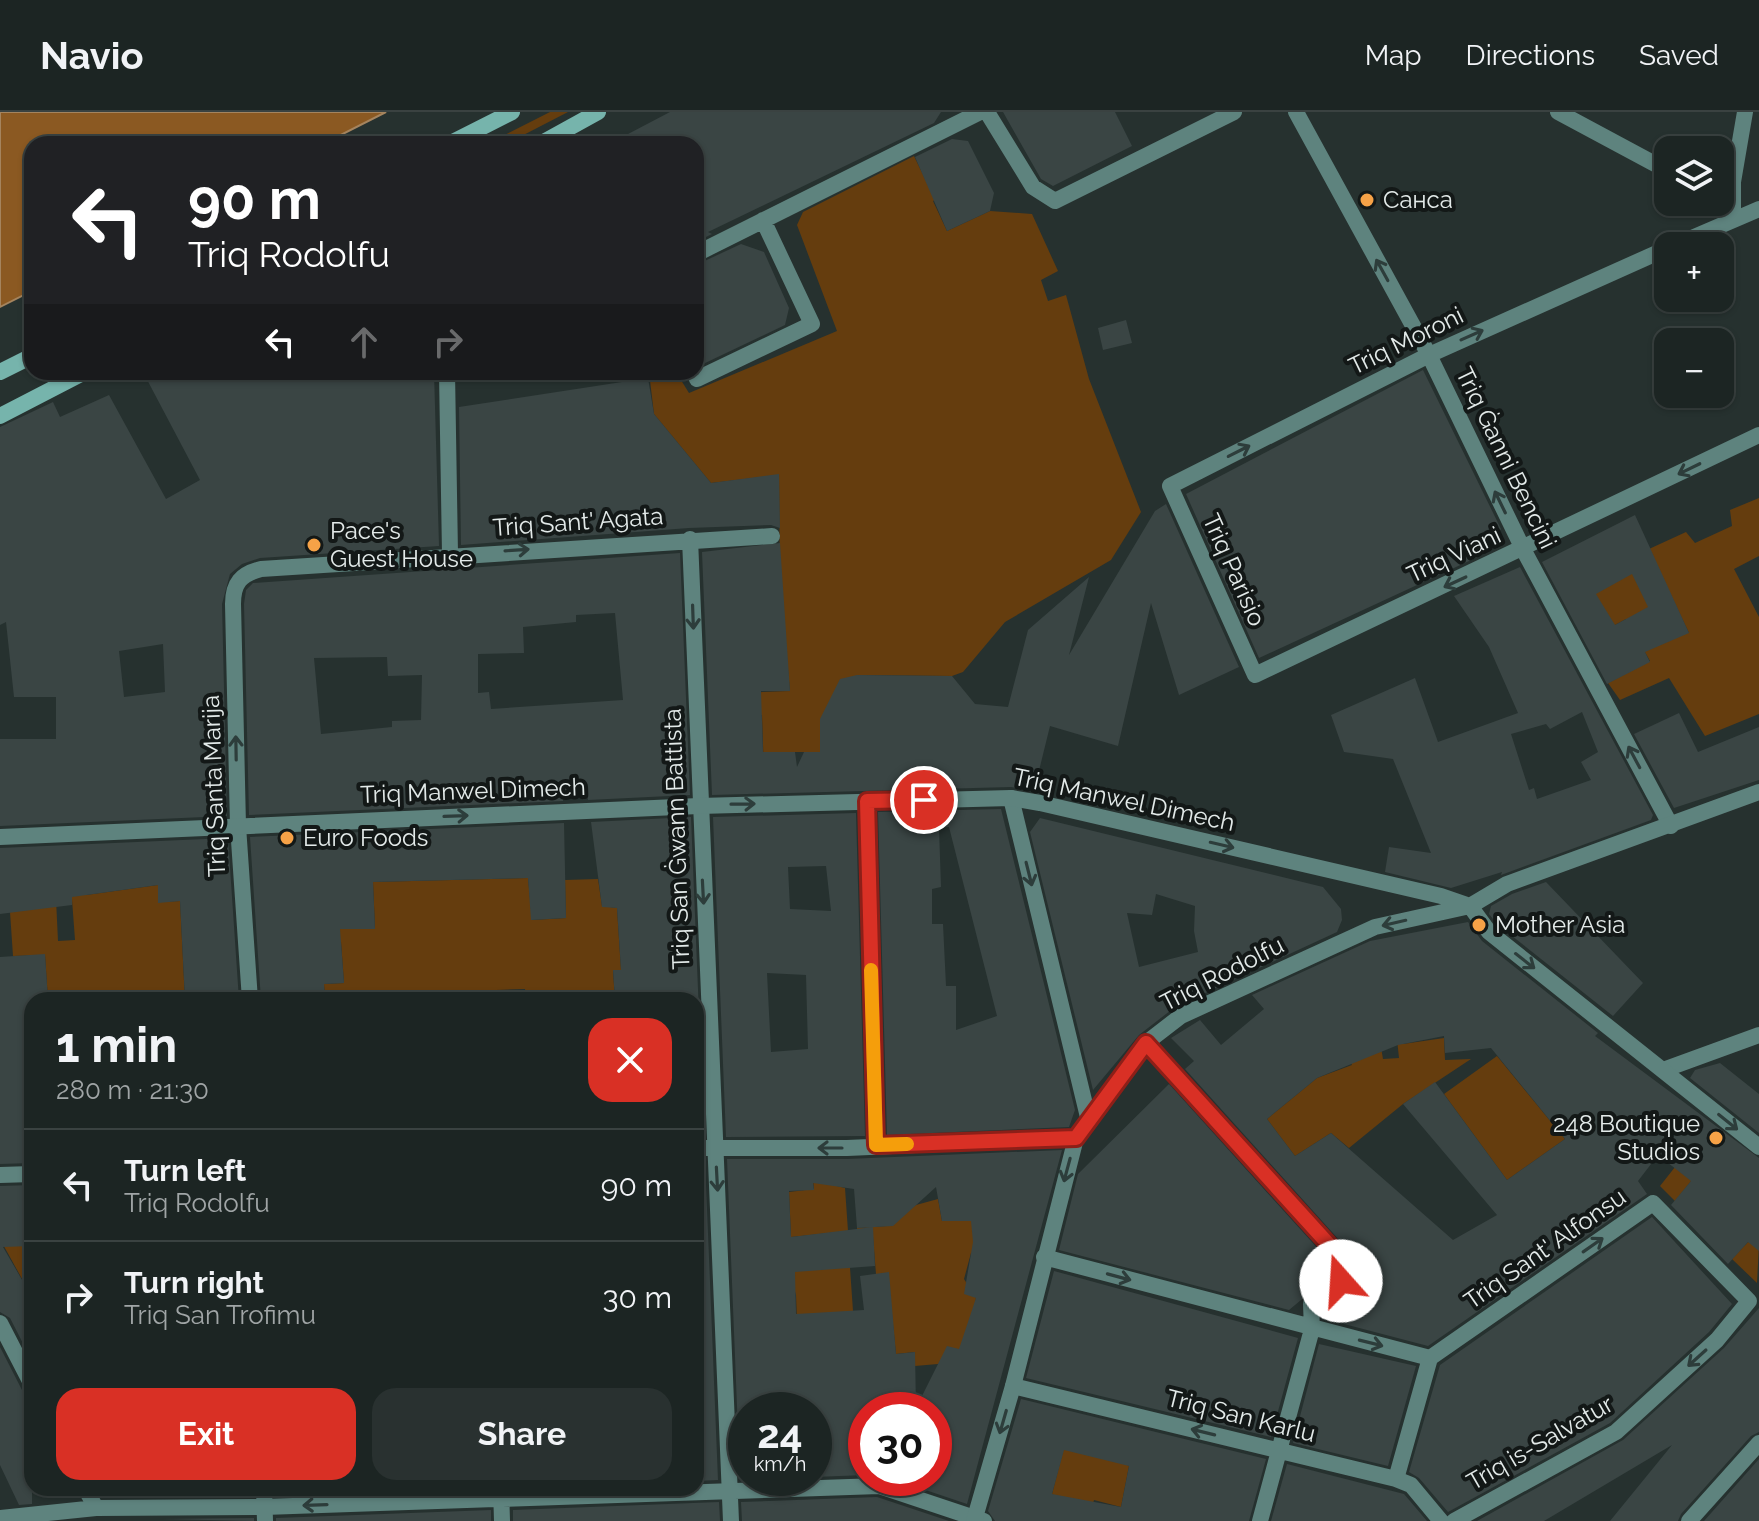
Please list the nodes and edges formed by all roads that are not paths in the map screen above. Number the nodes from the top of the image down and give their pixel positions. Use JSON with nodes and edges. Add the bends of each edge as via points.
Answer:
{"nodes":[{"id":1,"x":512,"y":112,"type":"edge"},
{"id":2,"x":598,"y":112,"type":"edge"},
{"id":3,"x":980,"y":112,"type":"edge"},
{"id":4,"x":987,"y":112,"type":"edge"},
{"id":5,"x":1234,"y":112,"type":"edge"},
{"id":6,"x":1296,"y":112,"type":"edge"},
{"id":7,"x":1558,"y":112,"type":"edge"},
{"id":8,"x":1745,"y":112,"type":"edge"},
{"id":9,"x":465,"y":136,"type":"edge"},
{"id":10,"x":554,"y":136,"type":"edge"},
{"id":11,"x":1654,"y":163,"type":"edge"},
{"id":12,"x":1759,"y":209,"type":"edge"},
{"id":13,"x":1730,"y":216,"type":"edge"},
{"id":14,"x":1733,"y":219,"type":"junction"},
{"id":15,"x":763,"y":220,"type":"junction"},
{"id":16,"x":1704,"y":232,"type":"edge"},
{"id":17,"x":704,"y":250,"type":"edge"},
{"id":18,"x":1654,"y":255,"type":"edge"},
{"id":19,"x":1429,"y":355,"type":"junction"},
{"id":20,"x":24,"y":360,"type":"edge"},
{"id":21,"x":0,"y":372,"type":"edge"},
{"id":22,"x":704,"y":376,"type":"edge"},
{"id":23,"x":70,"y":380,"type":"edge"},
{"id":24,"x":447,"y":380,"type":"edge"},
{"id":25,"x":0,"y":416,"type":"edge"},
{"id":26,"x":1759,"y":435,"type":"edge"},
{"id":27,"x":1170,"y":486,"type":"joint"},
{"id":28,"x":772,"y":536,"type":"dead end"},
{"id":29,"x":690,"y":539,"type":"junction"},
{"id":30,"x":1523,"y":549,"type":"junction"},
{"id":31,"x":450,"y":554,"type":"junction"},
{"id":32,"x":244,"y":573,"type":"joint"},
{"id":33,"x":1255,"y":675,"type":"joint"},
{"id":34,"x":1759,"y":792,"type":"edge"},
{"id":35,"x":1011,"y":798,"type":"junction"},
{"id":36,"x":867,"y":801,"type":"junction"},
{"id":37,"x":699,"y":806,"type":"junction"},
{"id":38,"x":238,"y":826,"type":"junction"},
{"id":39,"x":1671,"y":826,"type":"junction"},
{"id":40,"x":0,"y":837,"type":"edge"},
{"id":41,"x":1470,"y":906,"type":"junction"},
{"id":42,"x":249,"y":992,"type":"edge"},
{"id":43,"x":1759,"y":1035,"type":"edge"},
{"id":44,"x":1146,"y":1043,"type":"junction"},
{"id":45,"x":1663,"y":1070,"type":"junction"},
{"id":46,"x":1088,"y":1117,"type":"junction"},
{"id":47,"x":1076,"y":1138,"type":"junction"},
{"id":48,"x":876,"y":1145,"type":"junction"},
{"id":49,"x":1759,"y":1147,"type":"edge"},
{"id":50,"x":704,"y":1148,"type":"edge"},
{"id":51,"x":715,"y":1148,"type":"junction"},
{"id":52,"x":24,"y":1174,"type":"edge"},
{"id":53,"x":0,"y":1175,"type":"edge"},
{"id":54,"x":1044,"y":1257,"type":"junction"},
{"id":55,"x":1749,"y":1301,"type":"joint"},
{"id":56,"x":0,"y":1323,"type":"edge"},
{"id":57,"x":1312,"y":1329,"type":"junction"},
{"id":58,"x":1430,"y":1358,"type":"junction"},
{"id":59,"x":24,"y":1370,"type":"edge"},
{"id":60,"x":1013,"y":1386,"type":"junction"},
{"id":61,"x":1759,"y":1443,"type":"edge"},
{"id":62,"x":728,"y":1444,"type":"edge"},
{"id":63,"x":1279,"y":1450,"type":"junction"},
{"id":64,"x":1396,"y":1479,"type":"junction"},
{"id":65,"x":832,"y":1487,"type":"edge"},
{"id":66,"x":728,"y":1489,"type":"edge"},
{"id":67,"x":704,"y":1490,"type":"edge"},
{"id":68,"x":89,"y":1496,"type":"edge"},
{"id":69,"x":477,"y":1496,"type":"edge"},
{"id":70,"x":501,"y":1496,"type":"edge"},
{"id":71,"x":730,"y":1496,"type":"edge"},
{"id":72,"x":96,"y":1508,"type":"junction"},
{"id":73,"x":2,"y":1512,"type":"edge"},
{"id":74,"x":264,"y":1514,"type":"edge"},
{"id":75,"x":978,"y":1520,"type":"edge"},
{"id":76,"x":502,"y":1521,"type":"edge"},
{"id":77,"x":731,"y":1521,"type":"edge"},
{"id":78,"x":1260,"y":1521,"type":"edge"},
{"id":79,"x":1441,"y":1521,"type":"edge"},
{"id":80,"x":1454,"y":1521,"type":"edge"},
{"id":81,"x":1689,"y":1521,"type":"edge"}],
"edges":[{"from":1,"to":9,"type":"main road"},
{"from":2,"to":10,"type":"main road"},
{"from":3,"to":15,"type":"street"},
{"from":4,"to":5,"type":"street","via":[[1033,187],[1055,201]]},
{"from":19,"to":6,"type":"street","name":"Triq Ġanni Bencini","one_way":true},
{"from":7,"to":11,"type":"street"},
{"from":8,"to":14,"type":"street","via":[[1733,182]]},
{"from":12,"to":14,"type":"street","name":"Triq Moroni"},
{"from":13,"to":14,"type":"street"},
{"from":14,"to":16,"type":"street","name":"Triq Moroni"},
{"from":15,"to":17,"type":"street"},
{"from":15,"to":22,"type":"street","via":[[812,324]]},
{"from":19,"to":18,"type":"street","name":"Triq Moroni","one_way":true},
{"from":27,"to":19,"type":"street","name":"Triq Moroni","one_way":true},
{"from":30,"to":19,"type":"street","name":"Triq Ġanni Bencini","one_way":true},
{"from":20,"to":21,"type":"main road"},
{"from":23,"to":25,"type":"main road"},
{"from":24,"to":31,"type":"street"},
{"from":26,"to":30,"type":"street","name":"Triq Viani","one_way":true},
{"from":27,"to":33,"type":"street","name":"Triq Parisio"},
{"from":28,"to":29,"type":"street","name":"Triq Sant' Agata"},
{"from":31,"to":29,"type":"street","name":"Triq Sant' Agata","one_way":true},
{"from":29,"to":37,"type":"street","name":"Triq San Ġwann Battista","one_way":true},
{"from":30,"to":33,"type":"street","name":"Triq Viani","one_way":true},
{"from":39,"to":30,"type":"street","name":"Triq Ġanni Bencini","one_way":true},
{"from":31,"to":32,"type":"street","name":"Triq Sant' Agata"},
{"from":38,"to":32,"type":"street","name":"Triq Santa Marija","one_way":true,"via":[[233,589]]},
{"from":34,"to":39,"type":"street","name":"Triq Rodolfu"},
{"from":35,"to":36,"type":"street","name":"Triq Manwel Dimech"},
{"from":35,"to":41,"type":"street","name":"Triq Manwel Dimech","one_way":true,"via":[[1371,878]]},
{"from":35,"to":46,"type":"street","one_way":true},
{"from":37,"to":36,"type":"street","name":"Triq Manwel Dimech","one_way":true},
{"from":36,"to":48,"type":"street"},
{"from":38,"to":37,"type":"street","name":"Triq Manwel Dimech","one_way":true},
{"from":37,"to":51,"type":"street","name":"Triq San Ġwann Battista","one_way":true},
{"from":38,"to":40,"type":"street","name":"Triq Manwel Dimech"},
{"from":38,"to":42,"type":"street","name":"Triq Santa Marija"},
{"from":39,"to":41,"type":"street","name":"Triq Rodolfu","via":[[1507,884]]},
{"from":41,"to":44,"type":"street","name":"Triq Rodolfu","one_way":true,"via":[[1375,927],[1181,1016]]},
{"from":41,"to":45,"type":"street","one_way":true,"via":[[1489,932]]},
{"from":43,"to":45,"type":"street"},
{"from":44,"to":46,"type":"street","name":"Triq Rodolfu"},
{"from":44,"to":57,"type":"street","via":[[1341,1258],[1341,1281],[1311,1304]]},
{"from":45,"to":49,"type":"street","one_way":true},
{"from":46,"to":47,"type":"street","name":"Triq Rodolfu"},
{"from":47,"to":48,"type":"street"},
{"from":47,"to":54,"type":"street","name":"Triq Rodolfu","one_way":true},
{"from":48,"to":51,"type":"street","one_way":true},
{"from":50,"to":51,"type":"street"},
{"from":51,"to":62,"type":"street","name":"Triq San Ġwann Battista","one_way":true},
{"from":52,"to":53,"type":"street"},
{"from":54,"to":57,"type":"street","one_way":true},
{"from":54,"to":60,"type":"street","name":"Triq Rodolfu"},
{"from":58,"to":55,"type":"street","name":"Triq Sant' Alfonsu","one_way":true,"via":[[1653,1203]]},
{"from":55,"to":80,"type":"street","name":"Triq is-Salvatur","one_way":true,"via":[[1717,1340],[1616,1432]]},
{"from":56,"to":59,"type":"street"},
{"from":57,"to":58,"type":"street","one_way":true},
{"from":57,"to":63,"type":"street"},
{"from":58,"to":64,"type":"street"},
{"from":63,"to":60,"type":"street","name":"Triq San Karlu","one_way":true},
{"from":60,"to":75,"type":"street","name":"Triq Rodolfu","one_way":true},
{"from":61,"to":81,"type":"street"},
{"from":63,"to":64,"type":"street","name":"Triq San Karlu"},
{"from":63,"to":78,"type":"street"},
{"from":64,"to":79,"type":"street","name":"Triq San Karlu","via":[[1411,1485]]},
{"from":65,"to":75,"type":"street","via":[[879,1486]]},
{"from":66,"to":67,"type":"street"},
{"from":68,"to":72,"type":"street"},
{"from":69,"to":74,"type":"street","one_way":true},
{"from":70,"to":76,"type":"street"},
{"from":71,"to":77,"type":"street","name":"Triq San Ġwann Battista"},
{"from":72,"to":73,"type":"street"},
{"from":72,"to":74,"type":"street"}]}
